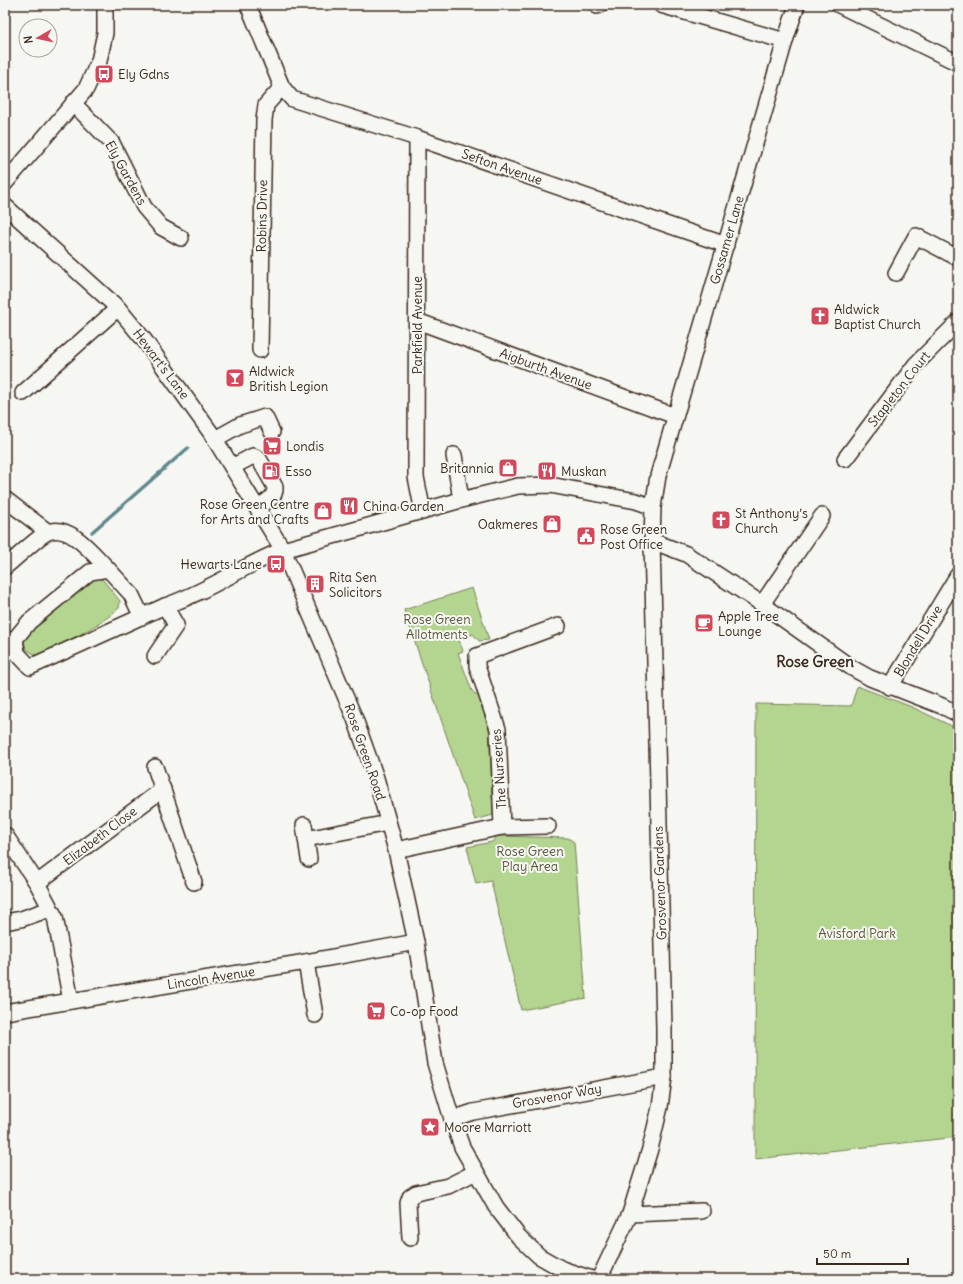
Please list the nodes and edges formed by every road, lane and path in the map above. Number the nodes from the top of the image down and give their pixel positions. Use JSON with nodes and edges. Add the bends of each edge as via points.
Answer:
{"nodes":[{"id":1,"x":105,"y":5,"type":"edge"},
{"id":2,"x":248,"y":5,"type":"edge"},
{"id":3,"x":661,"y":5,"type":"edge"},
{"id":4,"x":797,"y":5,"type":"edge"},
{"id":5,"x":839,"y":5,"type":"edge"},
{"id":6,"x":784,"y":41,"type":"junction"},
{"id":7,"x":958,"y":63,"type":"edge"},
{"id":8,"x":282,"y":87,"type":"junction"},
{"id":9,"x":73,"y":103,"type":"junction"},
{"id":10,"x":417,"y":138,"type":"junction"},
{"id":11,"x":5,"y":183,"type":"edge"},
{"id":12,"x":5,"y":206,"type":"edge"},
{"id":13,"x":182,"y":238,"type":"dead end"},
{"id":14,"x":726,"y":245,"type":"junction"},
{"id":15,"x":958,"y":258,"type":"edge"},
{"id":16,"x":896,"y":273,"type":"dead end"},
{"id":17,"x":118,"y":308,"type":"junction"},
{"id":18,"x":417,"y":321,"type":"junction"},
{"id":19,"x":958,"y":322,"type":"edge"},
{"id":20,"x":260,"y":350,"type":"dead end"},
{"id":21,"x":23,"y":392,"type":"dead end"},
{"id":22,"x":675,"y":416,"type":"junction"},
{"id":23,"x":272,"y":432,"type":"dead end"},
{"id":24,"x":215,"y":439,"type":"junction"},
{"id":25,"x":454,"y":455,"type":"dead end"},
{"id":26,"x":845,"y":460,"type":"dead end"},
{"id":27,"x":232,"y":467,"type":"junction"},
{"id":28,"x":658,"y":476,"type":"joint"},
{"id":29,"x":5,"y":499,"type":"edge"},
{"id":30,"x":461,"y":500,"type":"junction"},
{"id":31,"x":653,"y":507,"type":"junction"},
{"id":32,"x":256,"y":508,"type":"junction"},
{"id":33,"x":423,"y":512,"type":"junction"},
{"id":34,"x":822,"y":516,"type":"dead end"},
{"id":35,"x":48,"y":532,"type":"junction"},
{"id":36,"x":652,"y":541,"type":"junction"},
{"id":37,"x":283,"y":550,"type":"junction"},
{"id":38,"x":5,"y":567,"type":"edge"},
{"id":39,"x":108,"y":569,"type":"junction"},
{"id":40,"x":958,"y":575,"type":"edge"},
{"id":41,"x":762,"y":604,"type":"junction"},
{"id":42,"x":165,"y":606,"type":"junction"},
{"id":43,"x":142,"y":617,"type":"junction"},
{"id":44,"x":558,"y":626,"type":"dead end"},
{"id":45,"x":154,"y":656,"type":"dead end"},
{"id":46,"x":890,"y":686,"type":"junction"},
{"id":47,"x":958,"y":714,"type":"edge"},
{"id":48,"x":156,"y":767,"type":"dead end"},
{"id":49,"x":163,"y":789,"type":"junction"},
{"id":50,"x":388,"y":823,"type":"junction"},
{"id":51,"x":548,"y":826,"type":"dead end"},
{"id":52,"x":502,"y":827,"type":"junction"},
{"id":53,"x":5,"y":834,"type":"edge"},
{"id":54,"x":396,"y":850,"type":"junction"},
{"id":55,"x":309,"y":859,"type":"dead end"},
{"id":56,"x":194,"y":882,"type":"dead end"},
{"id":57,"x":37,"y":883,"type":"junction"},
{"id":58,"x":50,"y":909,"type":"junction"},
{"id":59,"x":5,"y":922,"type":"edge"},
{"id":60,"x":416,"y":942,"type":"junction"},
{"id":61,"x":306,"y":962,"type":"junction"},
{"id":62,"x":71,"y":1001,"type":"junction"},
{"id":63,"x":5,"y":1012,"type":"edge"},
{"id":64,"x":315,"y":1016,"type":"dead end"},
{"id":65,"x":664,"y":1077,"type":"junction"},
{"id":66,"x":452,"y":1119,"type":"junction"},
{"id":67,"x":476,"y":1172,"type":"junction"},
{"id":68,"x":702,"y":1211,"type":"dead end"},
{"id":69,"x":630,"y":1214,"type":"junction"},
{"id":70,"x":410,"y":1238,"type":"dead end"},
{"id":71,"x":592,"y":1279,"type":"edge"},
{"id":72,"x":599,"y":1279,"type":"edge"}],
"edges":[{"from":1,"to":9,"type":"street","via":[[105,33],[99,60],[86,89]]},
{"from":2,"to":8,"type":"street"},
{"from":3,"to":6,"type":"street"},
{"from":4,"to":6,"type":"street","name":"Gossamer Lane"},
{"from":5,"to":7,"type":"street"},
{"from":6,"to":14,"type":"street","name":"Gossamer Lane"},
{"from":8,"to":10,"type":"street","name":"Sefton Avenue","via":[[292,99]]},
{"from":8,"to":20,"type":"street","name":"Robins Drive","via":[[266,105],[264,120]]},
{"from":9,"to":11,"type":"street"},
{"from":9,"to":13,"type":"street","name":"Ely Gardens","via":[[112,143],[144,207],[161,227]]},
{"from":10,"to":14,"type":"street","name":"Sefton Avenue"},
{"from":10,"to":18,"type":"street","name":"Parkfield Avenue"},
{"from":12,"to":17,"type":"street","name":"Hewart's Lane"},
{"from":14,"to":22,"type":"street","name":"Gossamer Lane"},
{"from":15,"to":16,"type":"street","via":[[916,236]]},
{"from":17,"to":21,"type":"street"},
{"from":17,"to":24,"type":"street","name":"Hewart's Lane","via":[[170,373]]},
{"from":18,"to":22,"type":"street","name":"Aigburth Avenue"},
{"from":18,"to":33,"type":"street","name":"Parkfield Avenue","via":[[416,477]]},
{"from":19,"to":26,"type":"street","name":"Stapleton Court","via":[[916,364]]},
{"from":22,"to":28,"type":"street","name":"Gossamer Lane"},
{"from":23,"to":24,"type":"street","via":[[265,417],[240,425]]},
{"from":24,"to":27,"type":"street","name":"Hewart's Lane"},
{"from":25,"to":30,"type":"street"},
{"from":27,"to":32,"type":"street","name":"Hewart's Lane"},
{"from":27,"to":32,"type":"street","via":[[253,456],[260,459],[275,491],[272,498]]},
{"from":28,"to":31,"type":"street","name":"Grosvenor Gardens"},
{"from":29,"to":35,"type":"street"},
{"from":30,"to":31,"type":"street","via":[[518,486],[533,485],[636,501]]},
{"from":30,"to":33,"type":"street"},
{"from":31,"to":36,"type":"street","name":"Grosvenor Gardens"},
{"from":32,"to":37,"type":"street","name":"Hewart's Lane"},
{"from":33,"to":37,"type":"street"},
{"from":34,"to":41,"type":"street"},
{"from":35,"to":38,"type":"street"},
{"from":35,"to":39,"type":"street","via":[[64,530],[77,538]]},
{"from":36,"to":41,"type":"street","via":[[686,554]]},
{"from":36,"to":65,"type":"street","name":"Grosvenor Gardens"},
{"from":37,"to":42,"type":"street","via":[[261,558],[186,599]]},
{"from":37,"to":50,"type":"street","name":"Rose Green Road","via":[[355,720],[376,778]]},
{"from":39,"to":43,"type":"street","via":[[131,594]]},
{"from":39,"to":43,"type":"street","via":[[90,572],[28,622],[14,639],[17,653],[30,667]]},
{"from":40,"to":46,"type":"street","name":"Blondell Drive"},
{"from":41,"to":46,"type":"street","via":[[852,668]]},
{"from":42,"to":43,"type":"street"},
{"from":42,"to":45,"type":"street","via":[[176,625]]},
{"from":44,"to":52,"type":"street","name":"The Nurseries","via":[[477,656],[477,666],[498,728]]},
{"from":46,"to":47,"type":"street"},
{"from":48,"to":49,"type":"street"},
{"from":49,"to":56,"type":"street"},
{"from":49,"to":57,"type":"street","name":"Elizabeth Close"},
{"from":50,"to":54,"type":"street","name":"Rose Green Road"},
{"from":50,"to":55,"type":"street","via":[[305,832]]},
{"from":51,"to":52,"type":"street","name":"The Nurseries"},
{"from":52,"to":54,"type":"street","name":"The Nurseries"},
{"from":53,"to":57,"type":"street"},
{"from":54,"to":60,"type":"street","name":"Rose Green Road"},
{"from":57,"to":58,"type":"street"},
{"from":58,"to":59,"type":"street"},
{"from":58,"to":62,"type":"street","via":[[55,918]]},
{"from":60,"to":61,"type":"street","name":"Lincoln Avenue"},
{"from":60,"to":66,"type":"street","name":"Rose Green Road","via":[[435,1063]]},
{"from":61,"to":62,"type":"street","name":"Lincoln Avenue"},
{"from":61,"to":64,"type":"street"},
{"from":62,"to":63,"type":"street","name":"Lincoln Avenue"},
{"from":65,"to":66,"type":"street","name":"Grosvenor Way","via":[[473,1112]]},
{"from":65,"to":69,"type":"street","name":"Grosvenor Gardens","via":[[650,1149]]},
{"from":66,"to":67,"type":"street","name":"Rose Green Road","via":[[462,1147]]},
{"from":67,"to":70,"type":"street","via":[[448,1186],[416,1193],[410,1197]]},
{"from":67,"to":71,"type":"street","name":"Rose Green Road","via":[[496,1207],[519,1237],[539,1256],[562,1269]]},
{"from":68,"to":69,"type":"street"},
{"from":69,"to":72,"type":"street","name":"Grosvenor Gardens"}]}
